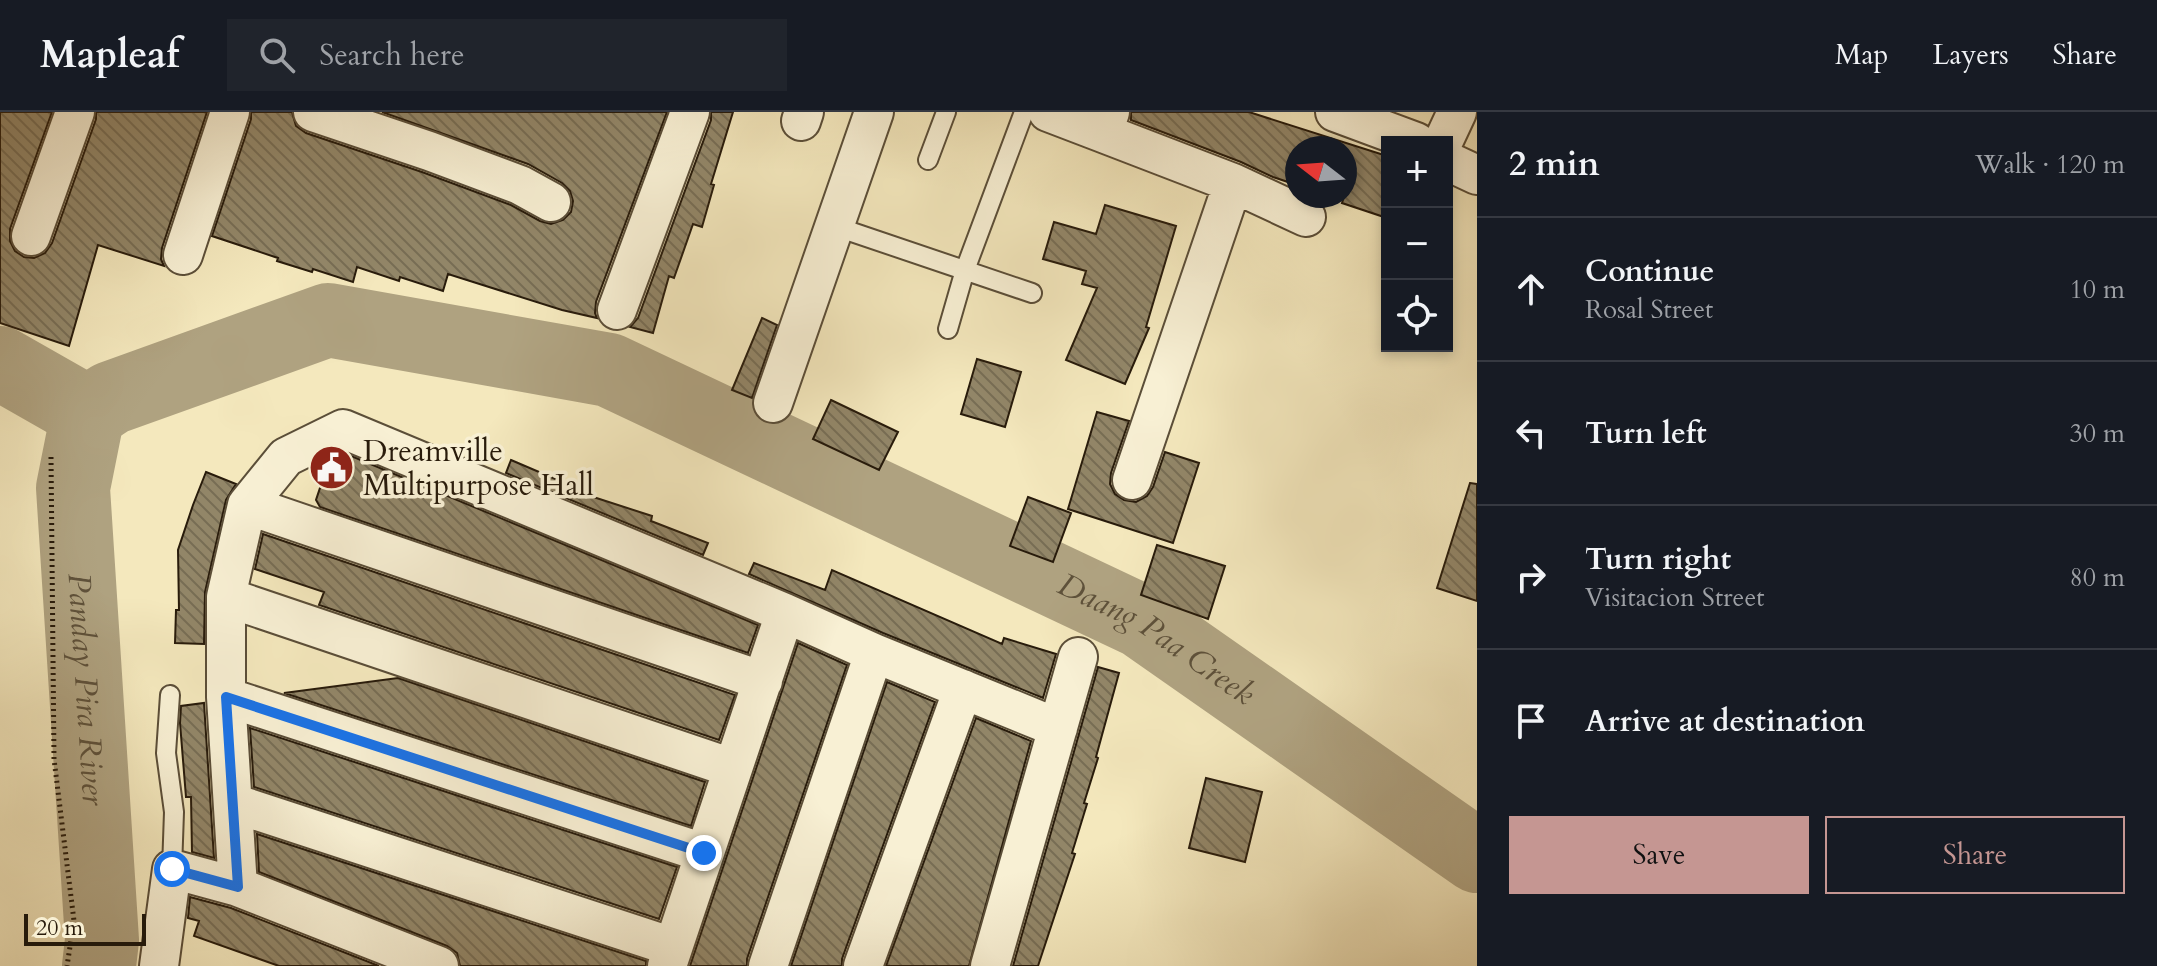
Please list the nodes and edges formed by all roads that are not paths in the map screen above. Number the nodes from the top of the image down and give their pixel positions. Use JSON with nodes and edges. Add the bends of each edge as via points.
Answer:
{"nodes":[{"id":1,"x":75,"y":112,"type":"edge"},
{"id":2,"x":230,"y":112,"type":"edge"},
{"id":3,"x":313,"y":112,"type":"edge"},
{"id":4,"x":690,"y":112,"type":"edge"},
{"id":5,"x":874,"y":112,"type":"edge"},
{"id":6,"x":946,"y":112,"type":"edge"},
{"id":7,"x":1024,"y":112,"type":"edge"},
{"id":8,"x":1048,"y":112,"type":"edge"},
{"id":9,"x":1335,"y":112,"type":"edge"},
{"id":10,"x":1457,"y":112,"type":"edge"},
{"id":11,"x":1107,"y":122,"type":"edge"},
{"id":12,"x":1400,"y":136,"type":"edge"},
{"id":13,"x":1446,"y":136,"type":"edge"},
{"id":14,"x":928,"y":160,"type":"dead end"},
{"id":15,"x":1453,"y":164,"type":"edge"},
{"id":16,"x":1477,"y":175,"type":"edge"},
{"id":17,"x":1233,"y":183,"type":"junction"},
{"id":18,"x":551,"y":202,"type":"dead end"},
{"id":19,"x":1306,"y":217,"type":"dead end"},
{"id":20,"x":834,"y":226,"type":"junction"},
{"id":21,"x":31,"y":236,"type":"dead end"},
{"id":22,"x":183,"y":255,"type":"dead end"},
{"id":23,"x":965,"y":270,"type":"junction"},
{"id":24,"x":1032,"y":293,"type":"dead end"},
{"id":25,"x":617,"y":310,"type":"dead end"},
{"id":26,"x":948,"y":329,"type":"dead end"},
{"id":27,"x":773,"y":403,"type":"dead end"},
{"id":28,"x":1132,"y":480,"type":"dead end"},
{"id":29,"x":247,"y":505,"type":"junction"},
{"id":30,"x":226,"y":597,"type":"junction"},
{"id":31,"x":785,"y":613,"type":"junction"},
{"id":32,"x":874,"y":653,"type":"junction"},
{"id":33,"x":1078,"y":657,"type":"dead end"},
{"id":34,"x":763,"y":681,"type":"junction"},
{"id":35,"x":963,"y":689,"type":"junction"},
{"id":36,"x":170,"y":695,"type":"dead end"},
{"id":37,"x":226,"y":697,"type":"junction"},
{"id":38,"x":1058,"y":728,"type":"junction"},
{"id":39,"x":732,"y":768,"type":"junction"},
{"id":40,"x":233,"y":803,"type":"junction"},
{"id":41,"x":704,"y":853,"type":"junction"},
{"id":42,"x":172,"y":869,"type":"junction"},
{"id":43,"x":238,"y":887,"type":"junction"},
{"id":44,"x":670,"y":957,"type":"edge"},
{"id":45,"x":159,"y":966,"type":"edge"},
{"id":46,"x":439,"y":966,"type":"edge"},
{"id":47,"x":768,"y":966,"type":"edge"},
{"id":48,"x":863,"y":966,"type":"edge"},
{"id":49,"x":990,"y":966,"type":"edge"}],
"edges":[{"from":1,"to":21,"type":"street"},
{"from":2,"to":22,"type":"street"},
{"from":3,"to":18,"type":"street","via":[[520,185]]},
{"from":4,"to":25,"type":"street"},
{"from":5,"to":20,"type":"street"},
{"from":6,"to":14,"type":"lane"},
{"from":7,"to":23,"type":"lane"},
{"from":8,"to":11,"type":"street"},
{"from":9,"to":12,"type":"street"},
{"from":10,"to":13,"type":"street"},
{"from":11,"to":17,"type":"street"},
{"from":15,"to":16,"type":"street"},
{"from":17,"to":19,"type":"street"},
{"from":17,"to":28,"type":"street"},
{"from":20,"to":23,"type":"lane"},
{"from":20,"to":27,"type":"street"},
{"from":23,"to":24,"type":"lane"},
{"from":23,"to":26,"type":"lane"},
{"from":29,"to":30,"type":"street"},
{"from":29,"to":31,"type":"street","via":[[286,457],[343,429]]},
{"from":29,"to":34,"type":"street"},
{"from":30,"to":37,"type":"street"},
{"from":30,"to":39,"type":"street"},
{"from":31,"to":32,"type":"street"},
{"from":31,"to":34,"type":"street"},
{"from":32,"to":35,"type":"street"},
{"from":32,"to":47,"type":"street"},
{"from":33,"to":38,"type":"street"},
{"from":34,"to":39,"type":"street"},
{"from":35,"to":38,"type":"street"},
{"from":35,"to":48,"type":"street"},
{"from":36,"to":42,"type":"lane","via":[[166,753],[174,812]]},
{"from":37,"to":40,"type":"street"},
{"from":37,"to":41,"type":"street"},
{"from":38,"to":49,"type":"street"},
{"from":39,"to":41,"type":"street"},
{"from":40,"to":43,"type":"street"},
{"from":40,"to":44,"type":"street"},
{"from":41,"to":44,"type":"street"},
{"from":42,"to":43,"type":"street"},
{"from":42,"to":45,"type":"street"},
{"from":43,"to":46,"type":"street"}]}
